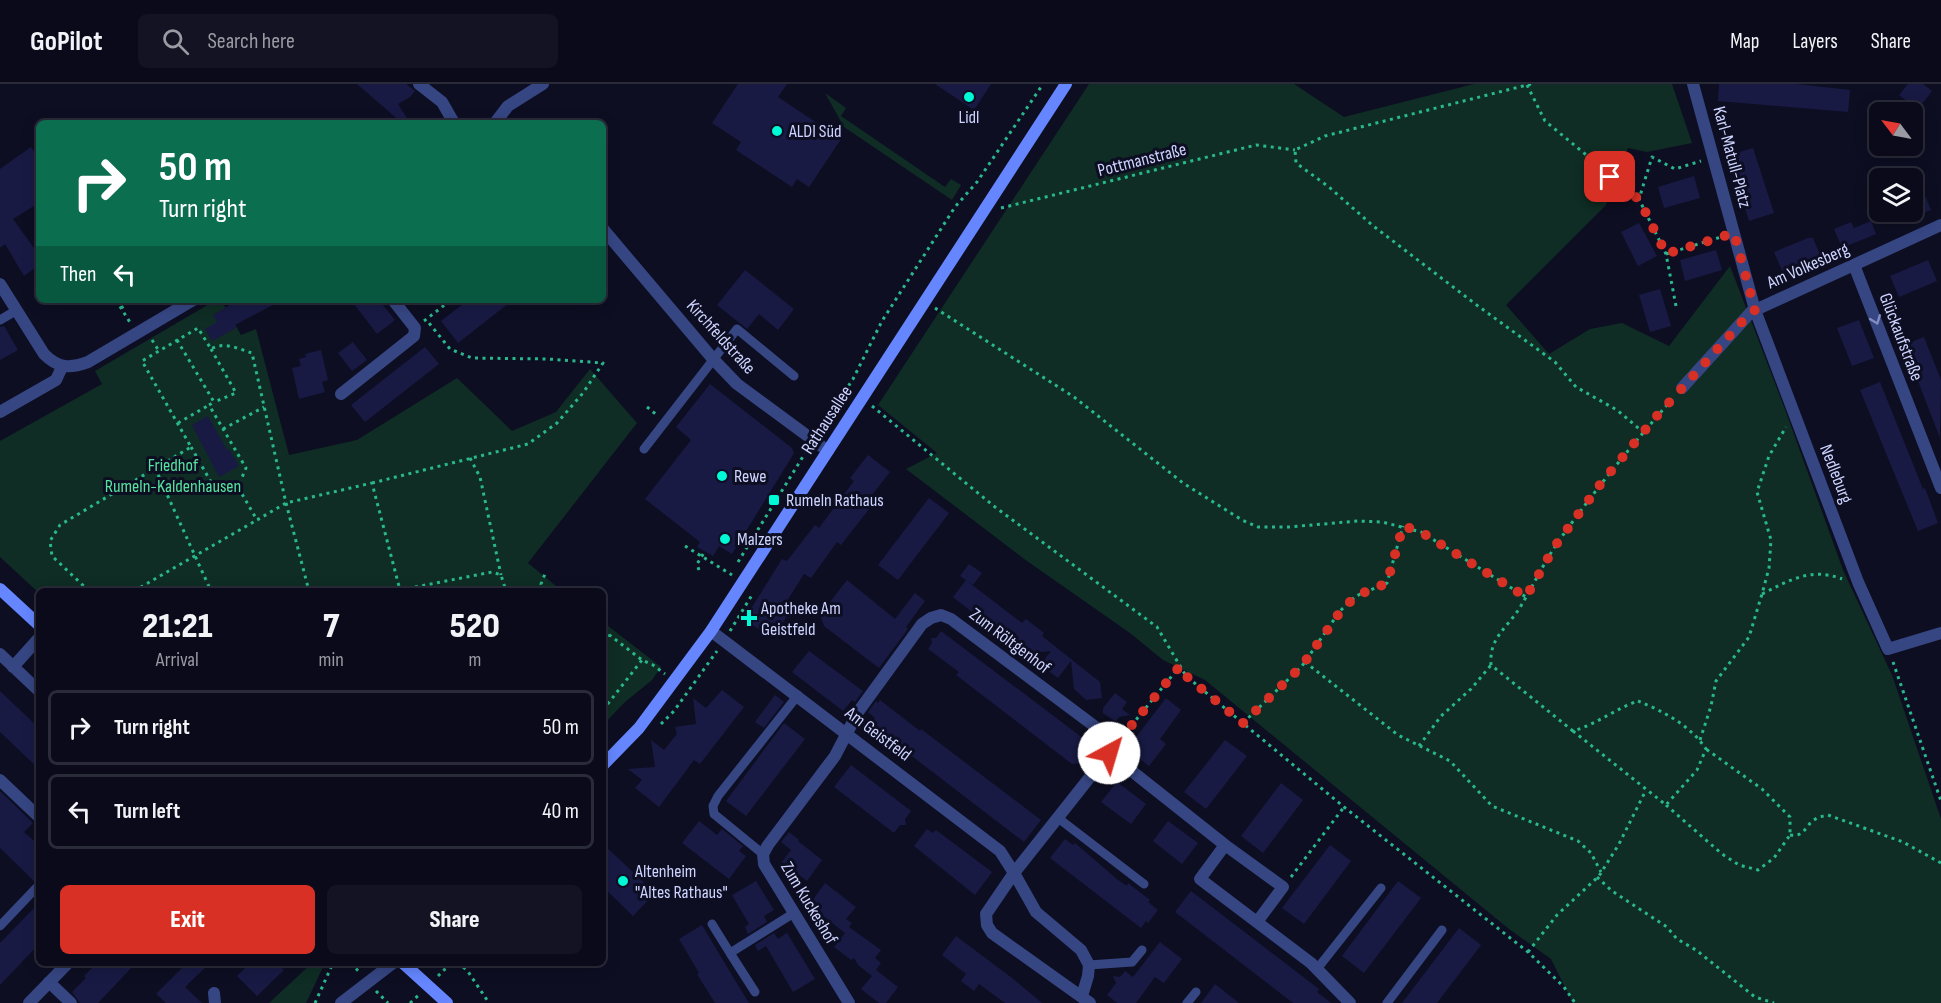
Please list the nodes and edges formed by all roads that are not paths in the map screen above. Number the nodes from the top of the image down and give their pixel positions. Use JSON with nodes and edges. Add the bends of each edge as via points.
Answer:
{"nodes":[{"id":1,"x":419,"y":84,"type":"edge"},
{"id":2,"x":543,"y":84,"type":"edge"},
{"id":3,"x":1066,"y":84,"type":"edge"},
{"id":4,"x":1694,"y":84,"type":"edge"},
{"id":5,"x":452,"y":120,"type":"edge"},
{"id":6,"x":497,"y":120,"type":"edge"},
{"id":7,"x":1941,"y":225,"type":"edge"},
{"id":8,"x":606,"y":233,"type":"edge"},
{"id":9,"x":1854,"y":266,"type":"junction"},
{"id":10,"x":0,"y":284,"type":"edge"},
{"id":11,"x":188,"y":303,"type":"edge"},
{"id":12,"x":395,"y":303,"type":"edge"},
{"id":13,"x":17,"y":310,"type":"junction"},
{"id":14,"x":1755,"y":310,"type":"junction"},
{"id":15,"x":0,"y":320,"type":"edge"},
{"id":16,"x":713,"y":359,"type":"junction"},
{"id":17,"x":62,"y":367,"type":"junction"},
{"id":18,"x":794,"y":376,"type":"dead end"},
{"id":19,"x":1682,"y":388,"type":"road end"},
{"id":20,"x":341,"y":394,"type":"dead end"},
{"id":21,"x":0,"y":412,"type":"edge"},
{"id":22,"x":644,"y":448,"type":"dead end"},
{"id":23,"x":828,"y":451,"type":"junction"},
{"id":24,"x":1941,"y":488,"type":"edge"},
{"id":25,"x":0,"y":589,"type":"edge"},
{"id":26,"x":36,"y":622,"type":"edge"},
{"id":27,"x":711,"y":631,"type":"junction"},
{"id":28,"x":1941,"y":633,"type":"edge"},
{"id":29,"x":36,"y":641,"type":"edge"},
{"id":30,"x":0,"y":654,"type":"edge"},
{"id":31,"x":13,"y":667,"type":"junction"},
{"id":32,"x":36,"y":688,"type":"edge"},
{"id":33,"x":798,"y":695,"type":"junction"},
{"id":34,"x":847,"y":733,"type":"junction"},
{"id":35,"x":1109,"y":753,"type":"junction"},
{"id":36,"x":606,"y":762,"type":"edge"},
{"id":37,"x":0,"y":780,"type":"edge"},
{"id":38,"x":36,"y":815,"type":"edge"},
{"id":39,"x":1058,"y":818,"type":"junction"},
{"id":40,"x":1225,"y":845,"type":"junction"},
{"id":41,"x":763,"y":854,"type":"junction"},
{"id":42,"x":1014,"y":873,"type":"junction"},
{"id":43,"x":1143,"y":884,"type":"dead end"},
{"id":44,"x":36,"y":888,"type":"edge"},
{"id":45,"x":1381,"y":888,"type":"dead end"},
{"id":46,"x":794,"y":913,"type":"junction"},
{"id":47,"x":1257,"y":922,"type":"junction"},
{"id":48,"x":712,"y":924,"type":"dead end"},
{"id":49,"x":0,"y":926,"type":"edge"},
{"id":50,"x":1443,"y":930,"type":"dead end"},
{"id":51,"x":1142,"y":950,"type":"dead end"},
{"id":52,"x":730,"y":953,"type":"junction"},
{"id":53,"x":1089,"y":965,"type":"junction"},
{"id":54,"x":65,"y":966,"type":"edge"},
{"id":55,"x":389,"y":966,"type":"edge"},
{"id":56,"x":406,"y":966,"type":"edge"},
{"id":57,"x":1317,"y":969,"type":"junction"},
{"id":58,"x":49,"y":982,"type":"junction"},
{"id":59,"x":755,"y":992,"type":"dead end"},
{"id":60,"x":1196,"y":992,"type":"dead end"},
{"id":61,"x":1086,"y":999,"type":"edge"},
{"id":62,"x":29,"y":1003,"type":"edge"},
{"id":63,"x":71,"y":1003,"type":"edge"},
{"id":64,"x":341,"y":1003,"type":"edge"},
{"id":65,"x":447,"y":1003,"type":"edge"},
{"id":66,"x":849,"y":1003,"type":"edge"},
{"id":67,"x":1187,"y":1003,"type":"edge"},
{"id":68,"x":1350,"y":1003,"type":"edge"},
{"id":69,"x":1387,"y":1003,"type":"edge"}],
"edges":[{"from":1,"to":5,"type":"street","via":[[442,102]]},
{"from":2,"to":6,"type":"street","via":[[508,106]]},
{"from":3,"to":23,"type":"main road","name":"Rathausallee"},
{"from":4,"to":14,"type":"street","name":"Karl-Matull-Platz"},
{"from":7,"to":9,"type":"street","name":"Am Volkesberg"},
{"from":8,"to":16,"type":"street","name":"Kirchfeldstraße"},
{"from":9,"to":14,"type":"street","name":"Am Volkesberg"},
{"from":9,"to":24,"type":"street","name":"Glückaufstraße","one_way":true},
{"from":10,"to":13,"type":"street"},
{"from":11,"to":17,"type":"street","via":[[88,362]]},
{"from":12,"to":20,"type":"street","via":[[415,328],[414,336]]},
{"from":13,"to":15,"type":"lane"},
{"from":13,"to":17,"type":"street","via":[[44,354]]},
{"from":14,"to":19,"type":"street","name":"Am Volkesberg"},
{"from":14,"to":28,"type":"street","name":"Nedleburg","via":[[1858,582],[1888,649]]},
{"from":16,"to":18,"type":"lane","via":[[737,329]]},
{"from":16,"to":22,"type":"lane"},
{"from":16,"to":23,"type":"street","name":"Kirchfeldstraße","via":[[737,384]]},
{"from":17,"to":21,"type":"street","via":[[56,380]]},
{"from":23,"to":27,"type":"main road","name":"Rathausallee"},
{"from":25,"to":26,"type":"main road"},
{"from":27,"to":33,"type":"street","name":"Am Geistfeld"},
{"from":27,"to":36,"type":"main road","name":"Rathausallee","via":[[639,728]]},
{"from":29,"to":31,"type":"street"},
{"from":30,"to":31,"type":"street"},
{"from":31,"to":32,"type":"street"},
{"from":33,"to":34,"type":"street","name":"Am Geistfeld"},
{"from":33,"to":41,"type":"lane","via":[[713,806],[714,814]]},
{"from":34,"to":35,"type":"street","name":"Zum Röltgenhof","via":[[922,624],[941,615],[1109,737]]},
{"from":34,"to":41,"type":"street","name":"Zum Kuckeshof","via":[[835,756]]},
{"from":34,"to":42,"type":"street","name":"Am Geistfeld","via":[[1000,851]]},
{"from":35,"to":39,"type":"street"},
{"from":35,"to":40,"type":"street","name":"Zum Röltgenhof"},
{"from":37,"to":38,"type":"street"},
{"from":39,"to":42,"type":"street"},
{"from":39,"to":43,"type":"lane"},
{"from":40,"to":47,"type":"street","via":[[1200,879]]},
{"from":40,"to":47,"type":"street","name":"Zum Röltgenhof","via":[[1283,887]]},
{"from":41,"to":46,"type":"street","name":"Zum Kuckeshof","via":[[764,864]]},
{"from":42,"to":53,"type":"street","name":"Am Geistfeld","via":[[1036,912],[1081,950]]},
{"from":42,"to":61,"type":"street","via":[[986,914],[987,925],[992,933]]},
{"from":44,"to":49,"type":"lane"},
{"from":45,"to":57,"type":"lane"},
{"from":46,"to":52,"type":"lane"},
{"from":46,"to":66,"type":"street","name":"Zum Kuckeshof"},
{"from":47,"to":57,"type":"street"},
{"from":48,"to":52,"type":"lane"},
{"from":50,"to":69,"type":"lane"},
{"from":51,"to":53,"type":"lane","via":[[1132,962]]},
{"from":52,"to":59,"type":"lane"},
{"from":53,"to":61,"type":"street"},
{"from":54,"to":58,"type":"street"},
{"from":55,"to":64,"type":"street"},
{"from":56,"to":65,"type":"main road"},
{"from":57,"to":68,"type":"street"},
{"from":58,"to":62,"type":"street"},
{"from":58,"to":63,"type":"street"},
{"from":60,"to":67,"type":"lane"}]}
